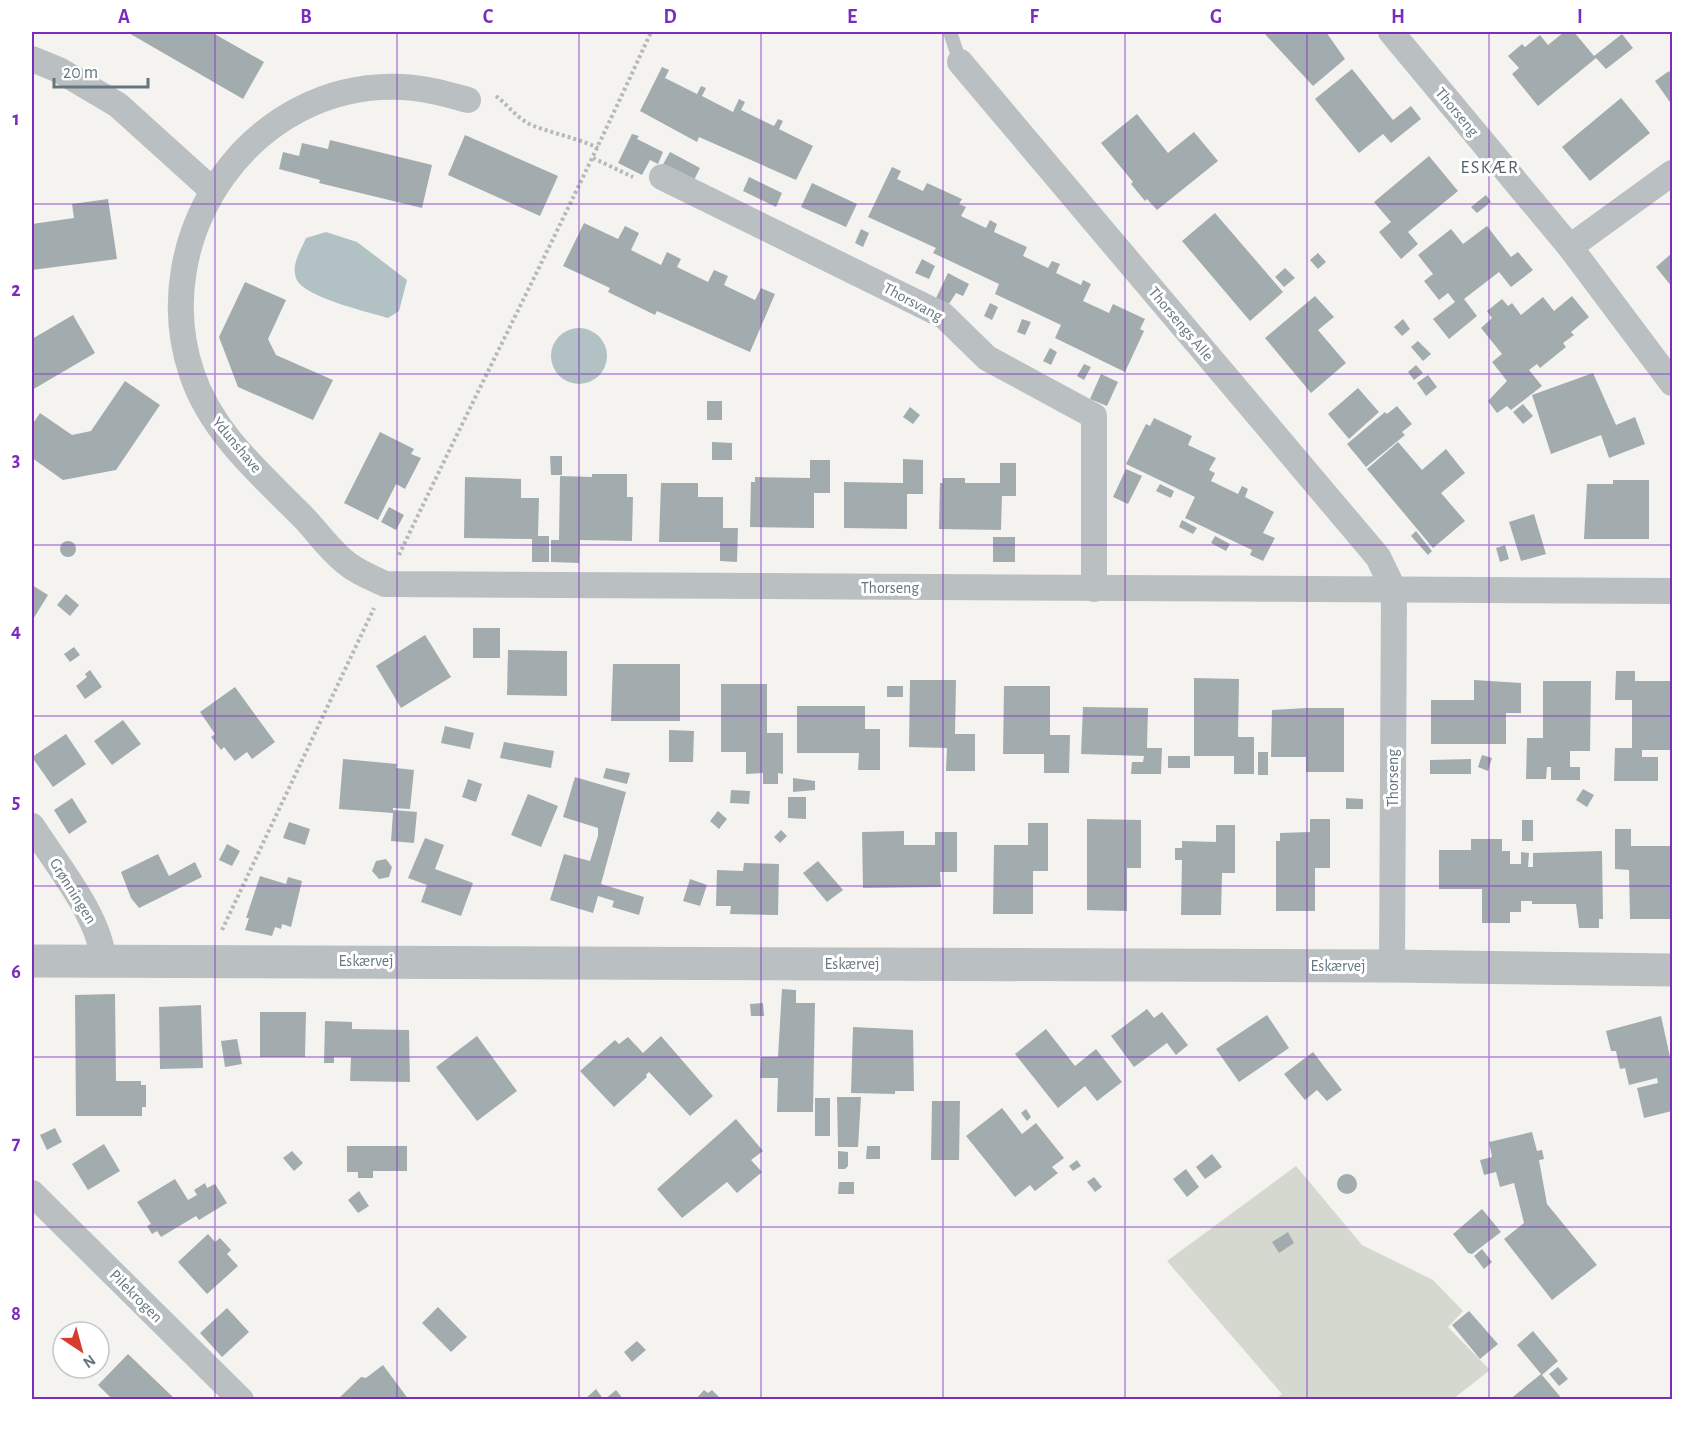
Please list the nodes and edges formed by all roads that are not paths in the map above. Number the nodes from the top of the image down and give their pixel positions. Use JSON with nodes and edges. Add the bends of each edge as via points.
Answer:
{"nodes":[{"id":1,"x":950,"y":32,"type":"edge"},
{"id":2,"x":1391,"y":32,"type":"edge"},
{"id":3,"x":32,"y":58,"type":"edge"},
{"id":4,"x":960,"y":62,"type":"joint"},
{"id":5,"x":468,"y":100,"type":"road end"},
{"id":6,"x":1672,"y":173,"type":"edge"},
{"id":7,"x":662,"y":177,"type":"dead end"},
{"id":8,"x":212,"y":190,"type":"junction"},
{"id":9,"x":1570,"y":247,"type":"junction"},
{"id":10,"x":1672,"y":383,"type":"edge"},
{"id":11,"x":390,"y":574,"type":"joint"},
{"id":12,"x":1094,"y":589,"type":"junction"},
{"id":13,"x":1394,"y":590,"type":"junction"},
{"id":14,"x":1672,"y":591,"type":"edge"},
{"id":15,"x":32,"y":826,"type":"edge"},
{"id":16,"x":32,"y":961,"type":"edge"},
{"id":17,"x":103,"y":961,"type":"junction"},
{"id":18,"x":1392,"y":966,"type":"junction"},
{"id":19,"x":1672,"y":970,"type":"edge"},
{"id":20,"x":32,"y":1193,"type":"edge"},
{"id":21,"x":241,"y":1400,"type":"edge"}],
"edges":[{"from":1,"to":4,"type":"lane"},
{"from":2,"to":9,"type":"street","name":"Thorseng"},
{"from":3,"to":8,"type":"street","via":[[118,105]]},
{"from":4,"to":13,"type":"street","name":"Thorsengs Alle","via":[[1378,557]]},
{"from":5,"to":8,"type":"street","name":"Ydunshave","via":[[437,91],[400,87],[363,90],[327,99],[293,114],[261,135],[234,160]]},
{"from":6,"to":9,"type":"street"},
{"from":7,"to":12,"type":"street","name":"Thorsvang","via":[[944,316],[987,358],[1094,416]]},
{"from":8,"to":11,"type":"street","name":"Ydunshave","via":[[195,224],[184,261],[180,299],[192,375],[229,441],[348,565]]},
{"from":9,"to":10,"type":"street","name":"Thorseng"},
{"from":11,"to":12,"type":"street","name":"Thorseng"},
{"from":12,"to":13,"type":"street","name":"Thorseng"},
{"from":13,"to":14,"type":"street","name":"Thorseng"},
{"from":13,"to":18,"type":"street","name":"Thorseng"},
{"from":15,"to":17,"type":"street","name":"Grønningen","via":[[94,924],[103,944]]},
{"from":16,"to":17,"type":"street","name":"Eskærvej"},
{"from":17,"to":18,"type":"street","name":"Eskærvej"},
{"from":18,"to":19,"type":"street","name":"Eskærvej"},
{"from":20,"to":21,"type":"street","name":"Pilekrogen"}]}
